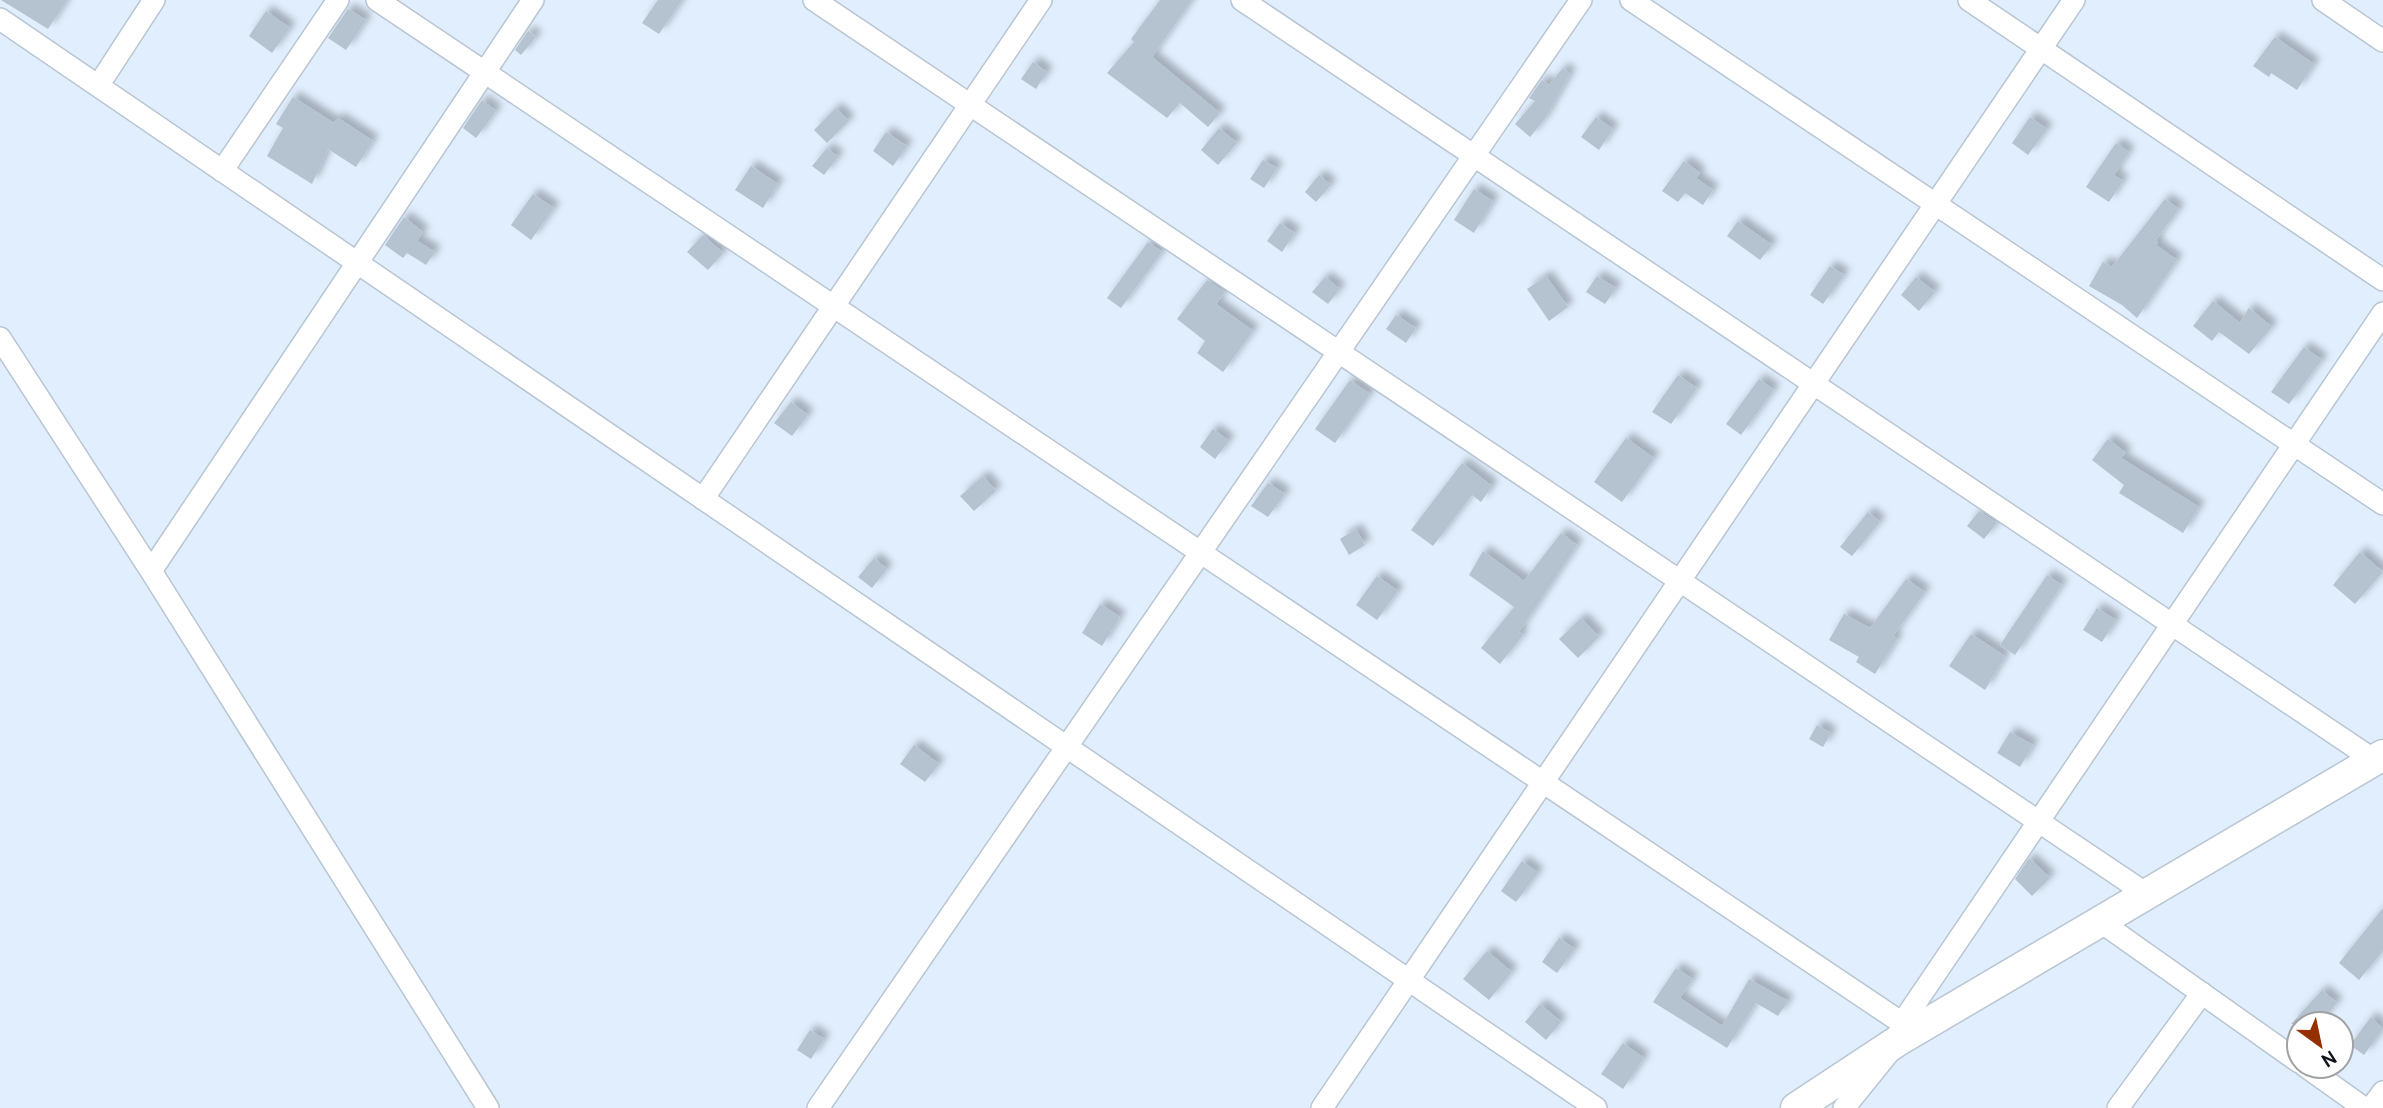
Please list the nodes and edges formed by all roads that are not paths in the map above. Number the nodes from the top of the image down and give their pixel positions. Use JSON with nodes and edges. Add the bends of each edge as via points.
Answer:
{"nodes":[{"id":1,"x":154,"y":0,"type":"edge"},
{"id":2,"x":338,"y":0,"type":"edge"},
{"id":3,"x":377,"y":0,"type":"edge"},
{"id":4,"x":533,"y":0,"type":"edge"},
{"id":5,"x":814,"y":0,"type":"edge"},
{"id":6,"x":1041,"y":0,"type":"edge"},
{"id":7,"x":1242,"y":0,"type":"edge"},
{"id":8,"x":1581,"y":0,"type":"edge"},
{"id":9,"x":1632,"y":0,"type":"edge"},
{"id":10,"x":1969,"y":0,"type":"edge"},
{"id":11,"x":2074,"y":0,"type":"edge"},
{"id":12,"x":2323,"y":0,"type":"edge"},
{"id":13,"x":0,"y":19,"type":"edge"},
{"id":14,"x":2383,"y":41,"type":"edge"},
{"id":15,"x":2041,"y":49,"type":"junction"},
{"id":16,"x":485,"y":72,"type":"junction"},
{"id":17,"x":98,"y":86,"type":"junction"},
{"id":18,"x":970,"y":105,"type":"junction"},
{"id":19,"x":1474,"y":155,"type":"junction"},
{"id":20,"x":222,"y":171,"type":"junction"},
{"id":21,"x":1936,"y":204,"type":"junction"},
{"id":22,"x":356,"y":263,"type":"junction"},
{"id":23,"x":2383,"y":280,"type":"edge"},
{"id":24,"x":834,"y":306,"type":"junction"},
{"id":25,"x":2383,"y":313,"type":"edge"},
{"id":26,"x":0,"y":338,"type":"edge"},
{"id":27,"x":1339,"y":352,"type":"junction"},
{"id":28,"x":1814,"y":383,"type":"junction"},
{"id":29,"x":2294,"y":444,"type":"junction"},
{"id":30,"x":703,"y":499,"type":"junction"},
{"id":31,"x":2383,"y":504,"type":"edge"},
{"id":32,"x":1200,"y":552,"type":"junction"},
{"id":33,"x":151,"y":571,"type":"junction"},
{"id":34,"x":1680,"y":581,"type":"junction"},
{"id":35,"x":2172,"y":624,"type":"junction"},
{"id":36,"x":1067,"y":747,"type":"junction"},
{"id":37,"x":2379,"y":757,"type":"edge"},
{"id":38,"x":1543,"y":782,"type":"junction"},
{"id":39,"x":2038,"y":822,"type":"junction"},
{"id":40,"x":2148,"y":895,"type":"junction"},
{"id":41,"x":2101,"y":922,"type":"junction"},
{"id":42,"x":1409,"y":980,"type":"junction"},
{"id":43,"x":2202,"y":993,"type":"junction"},
{"id":44,"x":1900,"y":1031,"type":"junction"},
{"id":45,"x":2285,"y":1052,"type":"edge"},
{"id":46,"x":2325,"y":1080,"type":"edge"},
{"id":47,"x":2383,"y":1092,"type":"edge"},
{"id":48,"x":488,"y":1108,"type":"edge"},
{"id":49,"x":818,"y":1108,"type":"edge"},
{"id":50,"x":1322,"y":1108,"type":"edge"},
{"id":51,"x":1596,"y":1108,"type":"edge"},
{"id":52,"x":1796,"y":1108,"type":"edge"},
{"id":53,"x":1844,"y":1108,"type":"edge"},
{"id":54,"x":2118,"y":1108,"type":"edge"},
{"id":55,"x":2364,"y":1108,"type":"edge"},
{"id":56,"x":2371,"y":1108,"type":"edge"}],
"edges":[{"from":1,"to":17,"type":"street"},
{"from":2,"to":20,"type":"street"},
{"from":3,"to":16,"type":"street"},
{"from":4,"to":16,"type":"street"},
{"from":5,"to":18,"type":"street"},
{"from":6,"to":18,"type":"street"},
{"from":7,"to":19,"type":"street"},
{"from":8,"to":19,"type":"street"},
{"from":9,"to":21,"type":"street"},
{"from":10,"to":15,"type":"street"},
{"from":11,"to":15,"type":"street"},
{"from":12,"to":14,"type":"street"},
{"from":13,"to":17,"type":"street"},
{"from":15,"to":21,"type":"street"},
{"from":15,"to":23,"type":"street"},
{"from":16,"to":22,"type":"street"},
{"from":16,"to":24,"type":"street"},
{"from":17,"to":20,"type":"street"},
{"from":18,"to":24,"type":"street"},
{"from":18,"to":27,"type":"street"},
{"from":19,"to":27,"type":"street"},
{"from":19,"to":28,"type":"street"},
{"from":20,"to":22,"type":"street"},
{"from":21,"to":28,"type":"street"},
{"from":21,"to":29,"type":"street"},
{"from":22,"to":30,"type":"street"},
{"from":22,"to":33,"type":"street"},
{"from":24,"to":30,"type":"street"},
{"from":24,"to":32,"type":"street"},
{"from":25,"to":29,"type":"street"},
{"from":26,"to":33,"type":"street"},
{"from":27,"to":32,"type":"street"},
{"from":27,"to":34,"type":"street"},
{"from":28,"to":34,"type":"street"},
{"from":28,"to":35,"type":"street"},
{"from":29,"to":31,"type":"street"},
{"from":29,"to":35,"type":"street"},
{"from":30,"to":36,"type":"street"},
{"from":32,"to":36,"type":"street"},
{"from":32,"to":38,"type":"street"},
{"from":33,"to":48,"type":"street"},
{"from":34,"to":38,"type":"street"},
{"from":34,"to":39,"type":"street"},
{"from":35,"to":37,"type":"street"},
{"from":35,"to":39,"type":"street"},
{"from":36,"to":42,"type":"street"},
{"from":36,"to":49,"type":"street"},
{"from":37,"to":40,"type":"street"},
{"from":38,"to":42,"type":"street"},
{"from":38,"to":44,"type":"street"},
{"from":39,"to":40,"type":"street"},
{"from":39,"to":44,"type":"street"},
{"from":40,"to":41,"type":"street"},
{"from":41,"to":43,"type":"street"},
{"from":41,"to":44,"type":"street"},
{"from":42,"to":50,"type":"street"},
{"from":42,"to":51,"type":"street"},
{"from":43,"to":45,"type":"street"},
{"from":43,"to":54,"type":"street"},
{"from":44,"to":52,"type":"street"},
{"from":44,"to":53,"type":"street"},
{"from":46,"to":55,"type":"street"},
{"from":47,"to":56,"type":"street"}]}
